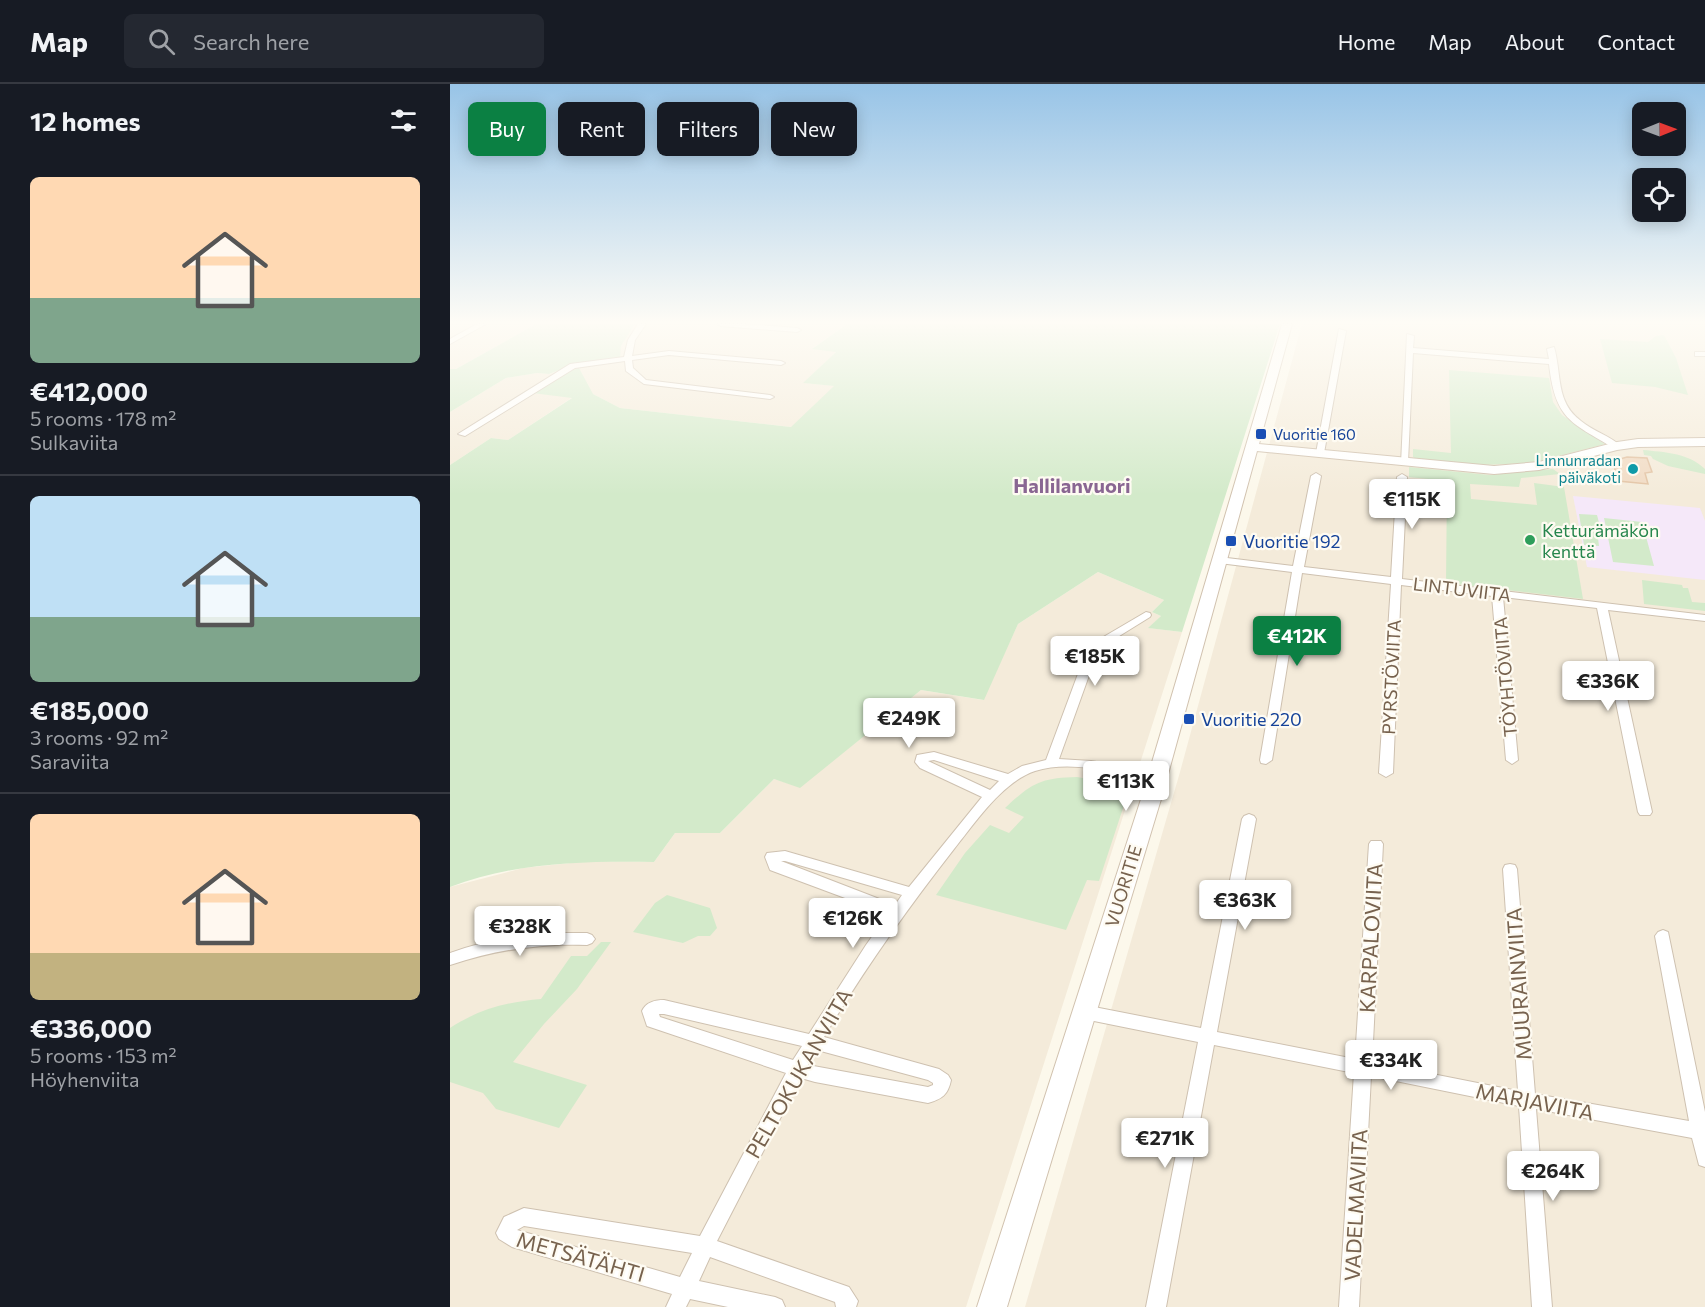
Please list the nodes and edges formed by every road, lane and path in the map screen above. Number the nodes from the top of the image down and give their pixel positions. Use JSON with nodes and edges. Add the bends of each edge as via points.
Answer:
{"nodes":[{"id":1,"x":545,"y":381,"type":"edge"},
{"id":2,"x":643,"y":381,"type":"edge"},
{"id":3,"x":1271,"y":381,"type":"edge"},
{"id":4,"x":1333,"y":381,"type":"edge"},
{"id":5,"x":1408,"y":381,"type":"edge"},
{"id":6,"x":1557,"y":381,"type":"edge"},
{"id":7,"x":770,"y":398,"type":"dead end"},
{"id":8,"x":462,"y":434,"type":"dead end"},
{"id":9,"x":1705,"y":442,"type":"edge"},
{"id":10,"x":1617,"y":446,"type":"junction"},
{"id":11,"x":1252,"y":447,"type":"junction"},
{"id":12,"x":1320,"y":453,"type":"junction"},
{"id":13,"x":1404,"y":462,"type":"junction"},
{"id":14,"x":1316,"y":476,"type":"dead end"},
{"id":15,"x":1401,"y":477,"type":"dead end"},
{"id":16,"x":1219,"y":560,"type":"junction"},
{"id":17,"x":1298,"y":570,"type":"junction"},
{"id":18,"x":1396,"y":581,"type":"junction"},
{"id":19,"x":1497,"y":593,"type":"junction"},
{"id":20,"x":1602,"y":605,"type":"junction"},
{"id":21,"x":1146,"y":615,"type":"dead end"},
{"id":22,"x":1705,"y":618,"type":"edge"},
{"id":23,"x":1266,"y":759,"type":"dead end"},
{"id":24,"x":1512,"y":760,"type":"dead end"},
{"id":25,"x":1050,"y":763,"type":"junction"},
{"id":26,"x":1386,"y":773,"type":"dead end"},
{"id":27,"x":1157,"y":777,"type":"junction"},
{"id":28,"x":1008,"y":779,"type":"junction"},
{"id":29,"x":992,"y":796,"type":"junction"},
{"id":30,"x":1645,"y":812,"type":"dead end"},
{"id":31,"x":1250,"y":819,"type":"dead end"},
{"id":32,"x":1376,"y":844,"type":"dead end"},
{"id":33,"x":1510,"y":869,"type":"dead end"},
{"id":34,"x":912,"y":893,"type":"junction"},
{"id":35,"x":898,"y":912,"type":"junction"},
{"id":36,"x":1663,"y":936,"type":"dead end"},
{"id":37,"x":587,"y":939,"type":"dead end"},
{"id":38,"x":450,"y":959,"type":"edge"},
{"id":39,"x":1084,"y":1012,"type":"junction"},
{"id":40,"x":1209,"y":1037,"type":"junction"},
{"id":41,"x":814,"y":1041,"type":"junction"},
{"id":42,"x":1363,"y":1067,"type":"junction"},
{"id":43,"x":797,"y":1069,"type":"junction"},
{"id":44,"x":1526,"y":1100,"type":"junction"},
{"id":45,"x":1702,"y":1132,"type":"edge"},
{"id":46,"x":1705,"y":1160,"type":"edge"},
{"id":47,"x":705,"y":1246,"type":"junction"},
{"id":48,"x":685,"y":1287,"type":"junction"},
{"id":49,"x":676,"y":1307,"type":"edge"},
{"id":50,"x":775,"y":1307,"type":"edge"},
{"id":51,"x":846,"y":1307,"type":"edge"},
{"id":52,"x":992,"y":1307,"type":"edge"},
{"id":53,"x":1156,"y":1307,"type":"edge"},
{"id":54,"x":1349,"y":1307,"type":"edge"},
{"id":55,"x":1542,"y":1307,"type":"edge"}],
"edges":[{"from":1,"to":8,"type":"street"},
{"from":2,"to":7,"type":"street"},
{"from":3,"to":11,"type":"street","name":"VUORITIE"},
{"from":4,"to":12,"type":"street"},
{"from":5,"to":13,"type":"street"},
{"from":6,"to":10,"type":"street","via":[[1565,411]]},
{"from":9,"to":10,"type":"street"},
{"from":10,"to":13,"type":"street","via":[[1560,462],[1514,469]]},
{"from":11,"to":12,"type":"street"},
{"from":11,"to":16,"type":"street","name":"VUORITIE"},
{"from":12,"to":13,"type":"street"},
{"from":14,"to":17,"type":"street"},
{"from":15,"to":18,"type":"street","name":"PYRSTÖVIITA"},
{"from":16,"to":17,"type":"street","name":"LINTUVIITA"},
{"from":16,"to":27,"type":"street","name":"VUORITIE"},
{"from":17,"to":18,"type":"street","name":"LINTUVIITA"},
{"from":17,"to":23,"type":"street"},
{"from":18,"to":19,"type":"street","name":"LINTUVIITA"},
{"from":18,"to":26,"type":"street","name":"PYRSTÖVIITA"},
{"from":19,"to":20,"type":"street","name":"LINTUVIITA"},
{"from":19,"to":24,"type":"street","name":"TÖYHTÖVIITA"},
{"from":20,"to":22,"type":"street","name":"LINTUVIITA"},
{"from":20,"to":30,"type":"street"},
{"from":21,"to":25,"type":"street","via":[[1117,631],[1091,655]]},
{"from":25,"to":27,"type":"street","name":"PELTOKUKANVIITA"},
{"from":25,"to":28,"type":"street","name":"PELTOKUKANVIITA"},
{"from":27,"to":39,"type":"street","name":"VUORITIE"},
{"from":28,"to":29,"type":"street","name":"PELTOKUKANVIITA"},
{"from":28,"to":29,"type":"street","via":[[934,756],[922,758],[925,765]]},
{"from":29,"to":34,"type":"street","name":"PELTOKUKANVIITA"},
{"from":31,"to":40,"type":"street"},
{"from":32,"to":42,"type":"street","name":"KARPALOVIITA"},
{"from":33,"to":44,"type":"street","name":"MUURAINVIITA"},
{"from":34,"to":35,"type":"street","name":"PELTOKUKANVIITA"},
{"from":34,"to":35,"type":"street","via":[[785,856],[772,857],[775,866]]},
{"from":35,"to":41,"type":"street","name":"PELTOKUKANVIITA"},
{"from":36,"to":45,"type":"street"},
{"from":37,"to":38,"type":"street","via":[[519,940],[478,948]]},
{"from":39,"to":40,"type":"street","name":"MARJAVIITA"},
{"from":39,"to":52,"type":"street","name":"VUORITIE"},
{"from":40,"to":42,"type":"street","name":"MARJAVIITA"},
{"from":40,"to":53,"type":"street"},
{"from":41,"to":43,"type":"street","name":"PELTOKUKANVIITA"},
{"from":41,"to":43,"type":"street","via":[[933,1074],[942,1080],[941,1088],[928,1095]]},
{"from":41,"to":43,"type":"street","via":[[664,1007],[650,1011],[653,1021]]},
{"from":42,"to":44,"type":"street","name":"MARJAVIITA"},
{"from":42,"to":54,"type":"street","name":"VADELMAVIITA"},
{"from":43,"to":47,"type":"street","name":"PELTOKUKANVIITA","via":[[737,1177]]},
{"from":44,"to":45,"type":"street","name":"MARJAVIITA"},
{"from":44,"to":55,"type":"street","name":"MUURAINVIITA"},
{"from":45,"to":46,"type":"street"},
{"from":47,"to":48,"type":"street","name":"PELTOKUKANVIITA"},
{"from":47,"to":48,"type":"street","name":"METSÄTÄHTI","via":[[524,1217],[508,1226],[506,1233],[512,1238]]},
{"from":47,"to":51,"type":"street","via":[[842,1294],[848,1301]]},
{"from":48,"to":49,"type":"street","name":"PELTOKUKANVIITA"},
{"from":48,"to":50,"type":"street"}]}
